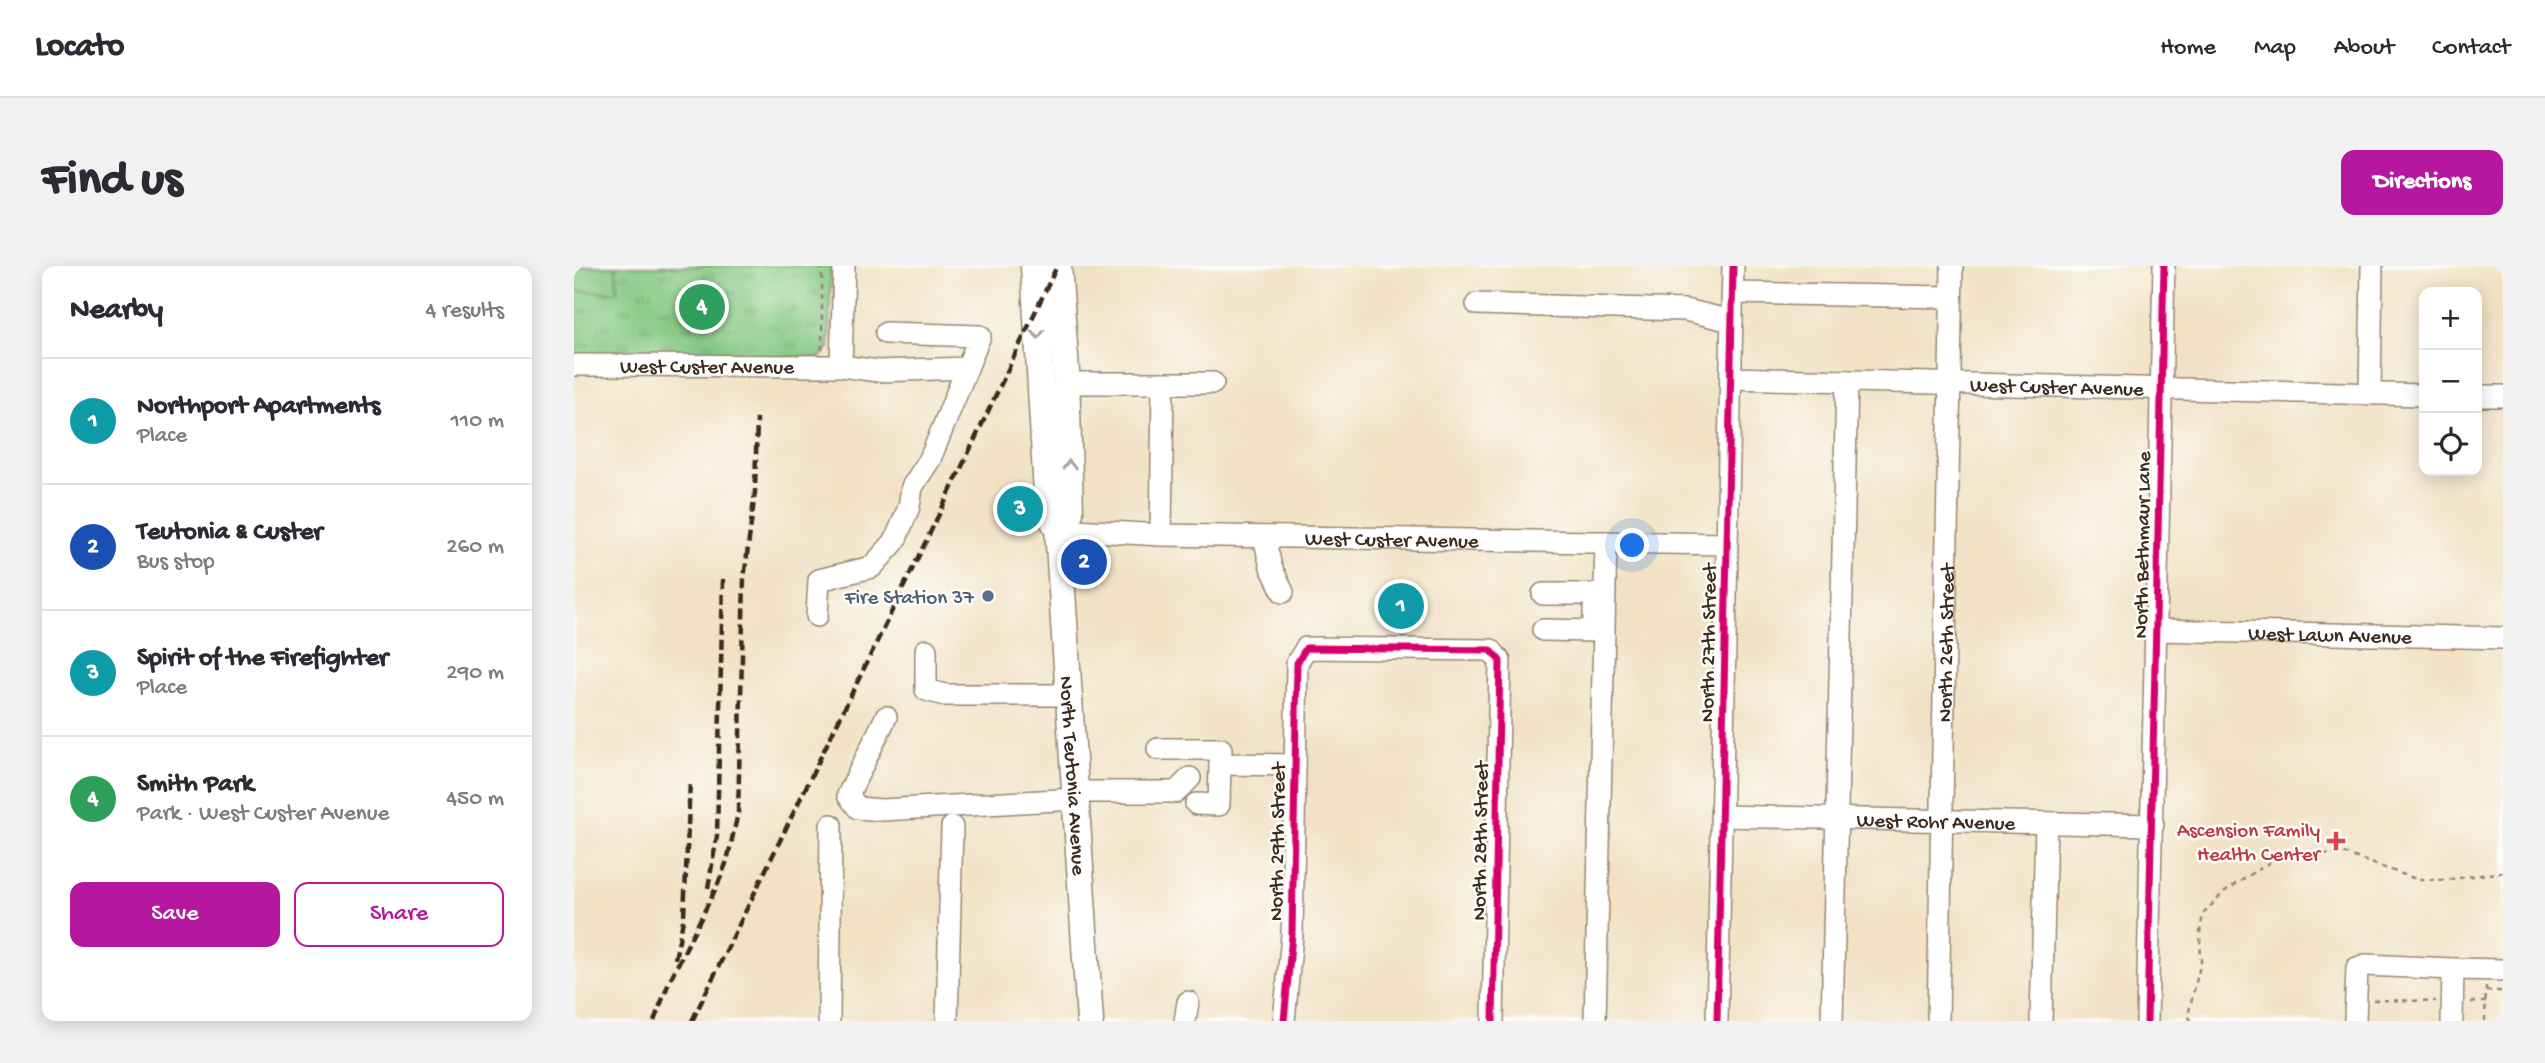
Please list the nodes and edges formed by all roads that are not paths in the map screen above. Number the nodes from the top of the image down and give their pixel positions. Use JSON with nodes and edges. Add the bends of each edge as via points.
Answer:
{"nodes":[{"id":1,"x":844,"y":266,"type":"edge"},
{"id":2,"x":1034,"y":266,"type":"edge"},
{"id":3,"x":1058,"y":266,"type":"edge"},
{"id":4,"x":1733,"y":266,"type":"edge"},
{"id":5,"x":1952,"y":266,"type":"edge"},
{"id":6,"x":2164,"y":266,"type":"edge"},
{"id":7,"x":2372,"y":266,"type":"edge"},
{"id":8,"x":1732,"y":293,"type":"junction"},
{"id":9,"x":1951,"y":297,"type":"junction"},
{"id":10,"x":1477,"y":304,"type":"dead end"},
{"id":11,"x":1732,"y":321,"type":"junction"},
{"id":12,"x":886,"y":333,"type":"dead end"},
{"id":13,"x":574,"y":365,"type":"edge"},
{"id":14,"x":832,"y":366,"type":"junction"},
{"id":15,"x":967,"y":368,"type":"junction"},
{"id":16,"x":1057,"y":375,"type":"junction"},
{"id":17,"x":1731,"y":378,"type":"junction"},
{"id":18,"x":1847,"y":381,"type":"junction"},
{"id":19,"x":1163,"y":383,"type":"junction"},
{"id":20,"x":1213,"y":383,"type":"dead end"},
{"id":21,"x":1949,"y":383,"type":"junction"},
{"id":22,"x":2162,"y":387,"type":"junction"},
{"id":23,"x":2370,"y":394,"type":"junction"},
{"id":24,"x":2419,"y":395,"type":"edge"},
{"id":25,"x":2482,"y":396,"type":"edge"},
{"id":26,"x":2503,"y":396,"type":"edge"},
{"id":27,"x":1058,"y":529,"type":"junction"},
{"id":28,"x":1161,"y":536,"type":"junction"},
{"id":29,"x":1264,"y":537,"type":"junction"},
{"id":30,"x":1606,"y":542,"type":"junction"},
{"id":31,"x":1727,"y":544,"type":"junction"},
{"id":32,"x":1283,"y":592,"type":"dead end"},
{"id":33,"x":1543,"y":594,"type":"dead end"},
{"id":34,"x":1600,"y":594,"type":"junction"},
{"id":35,"x":817,"y":616,"type":"dead end"},
{"id":36,"x":1543,"y":630,"type":"dead end"},
{"id":37,"x":2157,"y":630,"type":"junction"},
{"id":38,"x":1599,"y":631,"type":"junction"},
{"id":39,"x":2503,"y":638,"type":"edge"},
{"id":40,"x":926,"y":650,"type":"dead end"},
{"id":41,"x":1500,"y":661,"type":"joint"},
{"id":42,"x":1069,"y":695,"type":"junction"},
{"id":43,"x":886,"y":717,"type":"dead end"},
{"id":44,"x":1158,"y":748,"type":"dead end"},
{"id":45,"x":1220,"y":764,"type":"junction"},
{"id":46,"x":1295,"y":765,"type":"junction"},
{"id":47,"x":1190,"y":778,"type":"dead end"},
{"id":48,"x":1076,"y":795,"type":"junction"},
{"id":49,"x":1196,"y":804,"type":"dead end"},
{"id":50,"x":1721,"y":816,"type":"junction"},
{"id":51,"x":1837,"y":819,"type":"junction"},
{"id":52,"x":1942,"y":821,"type":"junction"},
{"id":53,"x":2046,"y":823,"type":"junction"},
{"id":54,"x":831,"y":825,"type":"dead end"},
{"id":55,"x":2153,"y":825,"type":"junction"},
{"id":56,"x":952,"y":827,"type":"dead end"},
{"id":57,"x":2453,"y":969,"type":"junction"},
{"id":58,"x":2492,"y":977,"type":"edge"},
{"id":59,"x":2448,"y":1011,"type":"edge"},
{"id":60,"x":829,"y":1021,"type":"edge"},
{"id":61,"x":947,"y":1021,"type":"edge"},
{"id":62,"x":1090,"y":1021,"type":"edge"},
{"id":63,"x":1284,"y":1021,"type":"edge"},
{"id":64,"x":1493,"y":1021,"type":"edge"},
{"id":65,"x":1595,"y":1021,"type":"edge"},
{"id":66,"x":1717,"y":1021,"type":"edge"},
{"id":67,"x":1832,"y":1021,"type":"edge"},
{"id":68,"x":1938,"y":1021,"type":"edge"},
{"id":69,"x":2041,"y":1021,"type":"edge"},
{"id":70,"x":2147,"y":1021,"type":"edge"},
{"id":71,"x":2355,"y":1021,"type":"edge"}],
"edges":[{"from":1,"to":14,"type":"street"},
{"from":2,"to":16,"type":"main road","name":"North Teutonia Avenue","one_way":true},
{"from":3,"to":16,"type":"main road","name":"North Teutonia Avenue"},
{"from":4,"to":8,"type":"street","name":"North 27th Street"},
{"from":5,"to":9,"type":"street","name":"North 26th Street"},
{"from":6,"to":22,"type":"street","name":"North Bethmaur Lane"},
{"from":7,"to":23,"type":"street"},
{"from":8,"to":9,"type":"street"},
{"from":8,"to":11,"type":"street","name":"North 27th Street"},
{"from":9,"to":21,"type":"street","name":"North 26th Street"},
{"from":10,"to":11,"type":"street","via":[[1685,310]]},
{"from":11,"to":17,"type":"street","name":"North 27th Street"},
{"from":12,"to":15,"type":"street","via":[[980,336]]},
{"from":13,"to":14,"type":"street","name":"West Custer Avenue"},
{"from":14,"to":15,"type":"street","name":"West Custer Avenue","via":[[878,371]]},
{"from":15,"to":35,"type":"street","via":[[930,459],[912,487],[895,541],[872,567],[819,580]]},
{"from":16,"to":19,"type":"street"},
{"from":16,"to":27,"type":"main road","name":"North Teutonia Avenue","via":[[1070,513]]},
{"from":17,"to":18,"type":"street","name":"West Custer Avenue"},
{"from":17,"to":31,"type":"street","name":"North 27th Street"},
{"from":18,"to":21,"type":"street","name":"West Custer Avenue"},
{"from":18,"to":51,"type":"street"},
{"from":19,"to":20,"type":"street"},
{"from":19,"to":28,"type":"street"},
{"from":21,"to":22,"type":"street","name":"West Custer Avenue"},
{"from":21,"to":52,"type":"street","name":"North 26th Street"},
{"from":22,"to":23,"type":"street","name":"West Custer Avenue"},
{"from":22,"to":37,"type":"street","name":"North Bethmaur Lane"},
{"from":23,"to":24,"type":"street","name":"West Custer Avenue"},
{"from":25,"to":26,"type":"street"},
{"from":27,"to":28,"type":"street","name":"West Custer Avenue"},
{"from":27,"to":42,"type":"main road","name":"North Teutonia Avenue"},
{"from":28,"to":29,"type":"street","name":"West Custer Avenue"},
{"from":29,"to":30,"type":"street","name":"West Custer Avenue"},
{"from":29,"to":32,"type":"street"},
{"from":30,"to":31,"type":"street","name":"West Custer Avenue"},
{"from":30,"to":34,"type":"street"},
{"from":31,"to":50,"type":"street","name":"North 27th Street"},
{"from":33,"to":34,"type":"street"},
{"from":34,"to":38,"type":"street"},
{"from":36,"to":38,"type":"street"},
{"from":37,"to":39,"type":"street","name":"West Lawn Avenue"},
{"from":37,"to":55,"type":"street","name":"North Bethmaur Lane"},
{"from":38,"to":65,"type":"street"},
{"from":40,"to":42,"type":"street","via":[[926,691]]},
{"from":41,"to":46,"type":"street","name":"North 29th Street","via":[[1491,650],[1306,648],[1297,663]]},
{"from":41,"to":64,"type":"street","name":"North 28th Street"},
{"from":42,"to":48,"type":"main road","name":"North Teutonia Avenue"},
{"from":43,"to":48,"type":"street","via":[[848,795],[858,808]]},
{"from":44,"to":45,"type":"street","via":[[1221,749]]},
{"from":45,"to":46,"type":"street"},
{"from":45,"to":49,"type":"street","via":[[1219,805]]},
{"from":46,"to":63,"type":"street","name":"North 29th Street","via":[[1292,935]]},
{"from":47,"to":48,"type":"street","via":[[1176,792]]},
{"from":48,"to":62,"type":"main road","name":"North Teutonia Avenue"},
{"from":50,"to":51,"type":"street","name":"West Rohr Avenue"},
{"from":50,"to":66,"type":"street","name":"North 27th Street"},
{"from":51,"to":52,"type":"street","name":"West Rohr Avenue"},
{"from":51,"to":67,"type":"street"},
{"from":52,"to":53,"type":"street","name":"West Rohr Avenue"},
{"from":52,"to":68,"type":"street","name":"North 26th Street"},
{"from":53,"to":55,"type":"street","name":"West Rohr Avenue"},
{"from":53,"to":69,"type":"street"},
{"from":54,"to":60,"type":"street"},
{"from":55,"to":70,"type":"street","name":"North Bethmaur Lane"},
{"from":56,"to":61,"type":"street"},
{"from":57,"to":58,"type":"street"},
{"from":57,"to":59,"type":"street"},
{"from":57,"to":71,"type":"street","via":[[2357,968]]}]}
